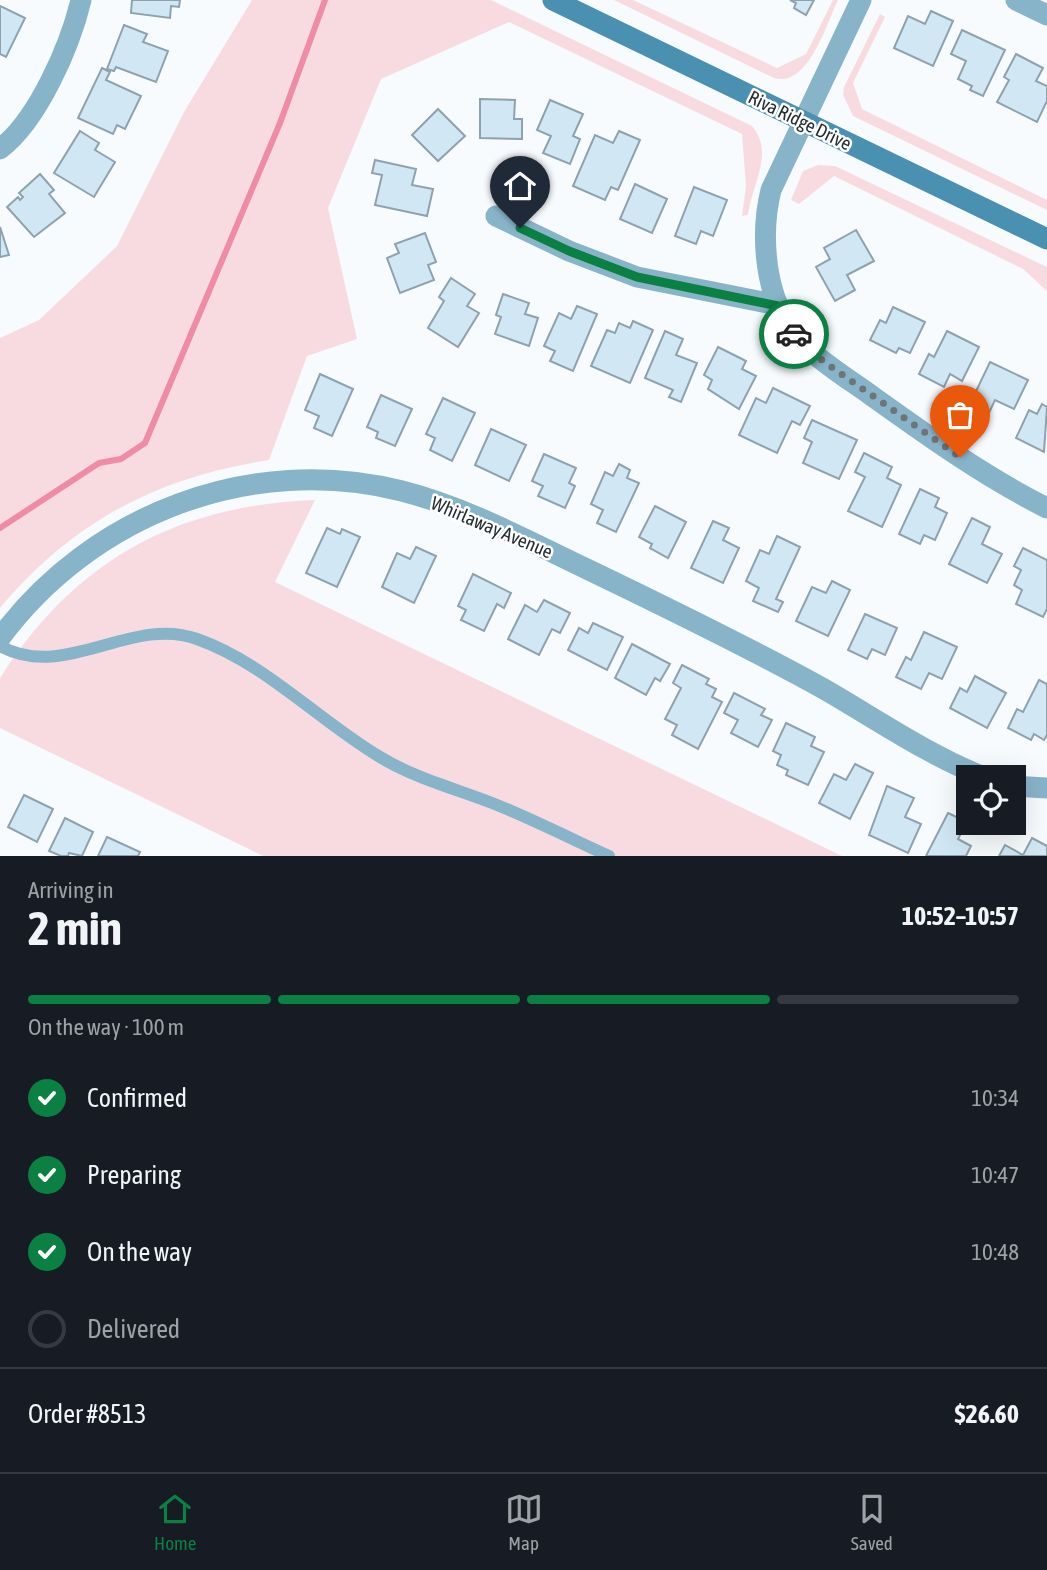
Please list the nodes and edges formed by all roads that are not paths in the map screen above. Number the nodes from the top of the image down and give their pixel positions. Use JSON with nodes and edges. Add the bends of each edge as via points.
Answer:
{"nodes":[{"id":1,"x":81,"y":0,"type":"edge"},
{"id":2,"x":553,"y":0,"type":"edge"},
{"id":3,"x":861,"y":0,"type":"edge"},
{"id":4,"x":1016,"y":0,"type":"edge"},
{"id":5,"x":1047,"y":15,"type":"edge"},
{"id":6,"x":802,"y":121,"type":"junction"},
{"id":7,"x":0,"y":149,"type":"edge"},
{"id":8,"x":496,"y":216,"type":"dead end"},
{"id":9,"x":1047,"y":239,"type":"edge"},
{"id":10,"x":778,"y":306,"type":"junction"},
{"id":11,"x":1047,"y":508,"type":"edge"},
{"id":12,"x":0,"y":638,"type":"edge"},
{"id":13,"x":0,"y":646,"type":"edge"},
{"id":14,"x":962,"y":765,"type":"edge"},
{"id":15,"x":1026,"y":787,"type":"edge"},
{"id":16,"x":1047,"y":788,"type":"edge"},
{"id":17,"x":609,"y":856,"type":"edge"}],
"edges":[{"from":1,"to":7,"type":"street","via":[[41,95],[24,125]]},
{"from":2,"to":6,"type":"street","name":"Riva Ridge Drive"},
{"from":3,"to":6,"type":"street"},
{"from":4,"to":5,"type":"street"},
{"from":6,"to":9,"type":"street","name":"Riva Ridge Drive"},
{"from":6,"to":10,"type":"street","via":[[778,172],[766,214],[769,269]]},
{"from":8,"to":10,"type":"street","via":[[637,277]]},
{"from":10,"to":11,"type":"street","via":[[794,334],[823,361],[947,448]]},
{"from":12,"to":14,"type":"street","name":"Whirlaway Avenue","via":[[64,568],[117,532],[171,506],[229,488],[280,481],[355,482],[418,496],[502,529],[685,616]]},
{"from":13,"to":17,"type":"lane","via":[[24,656],[52,658],[147,636],[196,639],[274,682],[397,766]]},
{"from":15,"to":16,"type":"street"}]}
